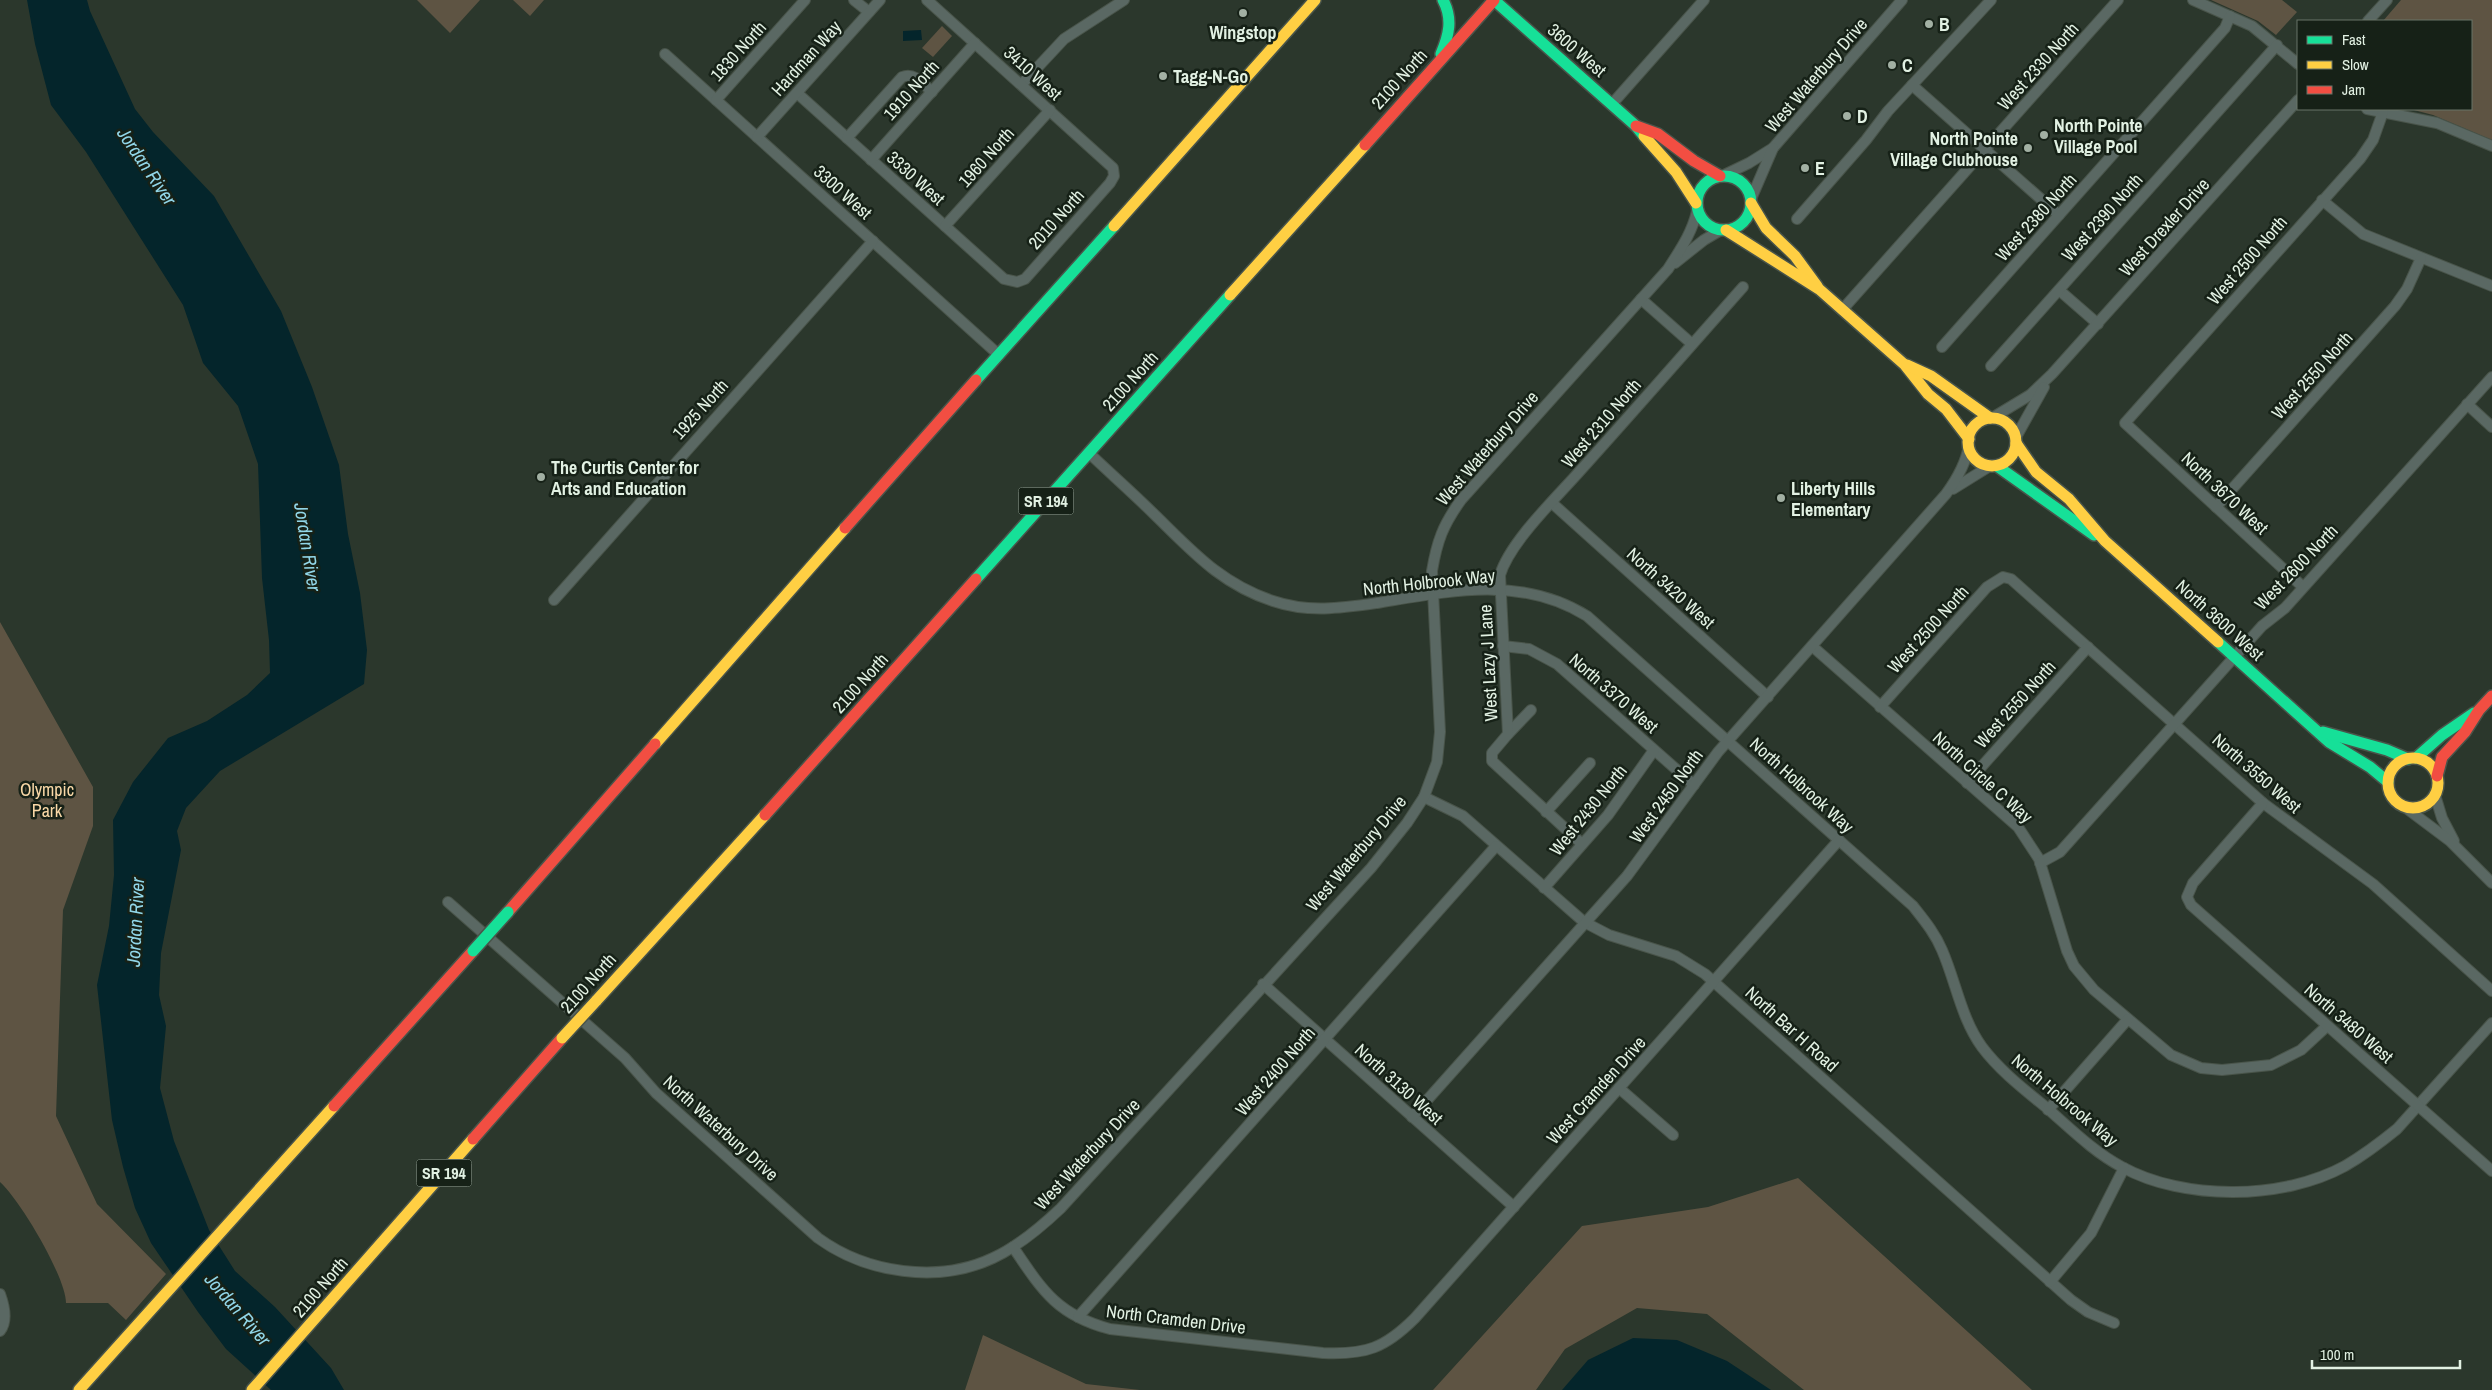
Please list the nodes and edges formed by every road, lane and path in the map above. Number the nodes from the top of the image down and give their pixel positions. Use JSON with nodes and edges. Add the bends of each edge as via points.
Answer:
{"nodes":[{"id":1,"x":805,"y":0,"type":"edge"},
{"id":2,"x":854,"y":0,"type":"edge"},
{"id":3,"x":880,"y":0,"type":"edge"},
{"id":4,"x":927,"y":0,"type":"edge"},
{"id":5,"x":1124,"y":0,"type":"edge"},
{"id":6,"x":1315,"y":0,"type":"edge"},
{"id":7,"x":1443,"y":0,"type":"edge"},
{"id":8,"x":1494,"y":0,"type":"edge"},
{"id":9,"x":1704,"y":0,"type":"edge"},
{"id":10,"x":1902,"y":0,"type":"edge"},
{"id":11,"x":1991,"y":0,"type":"edge"},
{"id":12,"x":2118,"y":0,"type":"edge"},
{"id":13,"x":2194,"y":0,"type":"edge"},
{"id":14,"x":2386,"y":0,"type":"edge"},
{"id":15,"x":868,"y":12,"type":"junction"},
{"id":16,"x":2230,"y":16,"type":"junction"},
{"id":17,"x":2369,"y":20,"type":"edge"},
{"id":18,"x":976,"y":43,"type":"junction"},
{"id":19,"x":2277,"y":45,"type":"junction"},
{"id":20,"x":665,"y":54,"type":"dead end"},
{"id":21,"x":2297,"y":63,"type":"edge"},
{"id":22,"x":1434,"y":67,"type":"junction"},
{"id":23,"x":1022,"y":84,"type":"junction"},
{"id":24,"x":1912,"y":85,"type":"junction"},
{"id":25,"x":932,"y":92,"type":"junction"},
{"id":26,"x":796,"y":93,"type":"junction"},
{"id":27,"x":716,"y":100,"type":"junction"},
{"id":28,"x":2297,"y":101,"type":"edge"},
{"id":29,"x":1612,"y":104,"type":"junction"},
{"id":30,"x":1050,"y":110,"type":"junction"},
{"id":31,"x":2372,"y":110,"type":"edge"},
{"id":32,"x":2383,"y":112,"type":"junction"},
{"id":33,"x":1636,"y":126,"type":"junction"},
{"id":34,"x":757,"y":137,"type":"junction"},
{"id":35,"x":847,"y":138,"type":"junction"},
{"id":36,"x":2492,"y":146,"type":"edge"},
{"id":37,"x":1773,"y":148,"type":"junction"},
{"id":38,"x":1985,"y":150,"type":"junction"},
{"id":39,"x":871,"y":160,"type":"junction"},
{"id":40,"x":1114,"y":172,"type":"joint"},
{"id":41,"x":1721,"y":176,"type":"junction"},
{"id":42,"x":2322,"y":200,"type":"junction"},
{"id":43,"x":1751,"y":201,"type":"junction"},
{"id":44,"x":1697,"y":207,"type":"junction"},
{"id":45,"x":2059,"y":215,"type":"junction"},
{"id":46,"x":1796,"y":219,"type":"dead end"},
{"id":47,"x":945,"y":226,"type":"junction"},
{"id":48,"x":1723,"y":230,"type":"junction"},
{"id":49,"x":873,"y":241,"type":"junction"},
{"id":50,"x":2422,"y":258,"type":"junction"},
{"id":51,"x":1668,"y":269,"type":"junction"},
{"id":52,"x":1017,"y":282,"type":"joint"},
{"id":53,"x":2492,"y":286,"type":"edge"},
{"id":54,"x":1743,"y":287,"type":"dead end"},
{"id":55,"x":1819,"y":289,"type":"junction"},
{"id":56,"x":2059,"y":290,"type":"junction"},
{"id":57,"x":1641,"y":299,"type":"junction"},
{"id":58,"x":1842,"y":310,"type":"junction"},
{"id":59,"x":2098,"y":324,"type":"junction"},
{"id":60,"x":1692,"y":344,"type":"junction"},
{"id":61,"x":1942,"y":347,"type":"dead end"},
{"id":62,"x":1000,"y":355,"type":"junction"},
{"id":63,"x":1904,"y":365,"type":"junction"},
{"id":64,"x":1991,"y":366,"type":"dead end"},
{"id":65,"x":2052,"y":374,"type":"junction"},
{"id":66,"x":2492,"y":377,"type":"edge"},
{"id":67,"x":2467,"y":404,"type":"junction"},
{"id":68,"x":1991,"y":418,"type":"junction"},
{"id":69,"x":2125,"y":423,"type":"joint"},
{"id":70,"x":2492,"y":427,"type":"edge"},
{"id":71,"x":2016,"y":440,"type":"junction"},
{"id":72,"x":1969,"y":442,"type":"junction"},
{"id":73,"x":1089,"y":453,"type":"junction"},
{"id":74,"x":1993,"y":466,"type":"junction"},
{"id":75,"x":1946,"y":494,"type":"junction"},
{"id":76,"x":1552,"y":503,"type":"junction"},
{"id":77,"x":2216,"y":507,"type":"junction"},
{"id":78,"x":2105,"y":541,"type":"junction"},
{"id":79,"x":2003,"y":577,"type":"joint"},
{"id":80,"x":2304,"y":586,"type":"junction"},
{"id":81,"x":1500,"y":589,"type":"junction"},
{"id":82,"x":1434,"y":594,"type":"junction"},
{"id":83,"x":554,"y":600,"type":"dead end"},
{"id":84,"x":1503,"y":646,"type":"junction"},
{"id":85,"x":1812,"y":646,"type":"junction"},
{"id":86,"x":2088,"y":647,"type":"junction"},
{"id":87,"x":2235,"y":656,"type":"junction"},
{"id":88,"x":1768,"y":696,"type":"junction"},
{"id":89,"x":2492,"y":696,"type":"edge"},
{"id":90,"x":1880,"y":707,"type":"junction"},
{"id":91,"x":1531,"y":710,"type":"dead end"},
{"id":92,"x":2479,"y":710,"type":"junction"},
{"id":93,"x":2175,"y":723,"type":"junction"},
{"id":94,"x":2312,"y":725,"type":"junction"},
{"id":95,"x":1508,"y":734,"type":"junction"},
{"id":96,"x":1728,"y":741,"type":"junction"},
{"id":97,"x":1654,"y":750,"type":"junction"},
{"id":98,"x":2412,"y":758,"type":"junction"},
{"id":99,"x":1590,"y":763,"type":"dead end"},
{"id":100,"x":2437,"y":776,"type":"junction"},
{"id":101,"x":2388,"y":782,"type":"junction"},
{"id":102,"x":1967,"y":783,"type":"junction"},
{"id":103,"x":1694,"y":784,"type":"junction"},
{"id":104,"x":2435,"y":795,"type":"junction"},
{"id":105,"x":1424,"y":797,"type":"junction"},
{"id":106,"x":2263,"y":803,"type":"junction"},
{"id":107,"x":2406,"y":808,"type":"junction"},
{"id":108,"x":1546,"y":812,"type":"junction"},
{"id":109,"x":1839,"y":840,"type":"junction"},
{"id":110,"x":1582,"y":844,"type":"junction"},
{"id":111,"x":1496,"y":846,"type":"junction"},
{"id":112,"x":2464,"y":854,"type":"junction"},
{"id":113,"x":2040,"y":863,"type":"junction"},
{"id":114,"x":2492,"y":884,"type":"edge"},
{"id":115,"x":1544,"y":888,"type":"junction"},
{"id":116,"x":448,"y":902,"type":"dead end"},
{"id":117,"x":1584,"y":922,"type":"junction"},
{"id":118,"x":1714,"y":982,"type":"junction"},
{"id":119,"x":1262,"y":984,"type":"junction"},
{"id":120,"x":2492,"y":991,"type":"edge"},
{"id":121,"x":2128,"y":1019,"type":"junction"},
{"id":122,"x":2492,"y":1022,"type":"edge"},
{"id":123,"x":2327,"y":1026,"type":"junction"},
{"id":124,"x":1324,"y":1039,"type":"junction"},
{"id":125,"x":1619,"y":1088,"type":"junction"},
{"id":126,"x":2418,"y":1106,"type":"junction"},
{"id":127,"x":2048,"y":1110,"type":"junction"},
{"id":128,"x":1412,"y":1117,"type":"junction"},
{"id":129,"x":1673,"y":1135,"type":"dead end"},
{"id":130,"x":2124,"y":1168,"type":"junction"},
{"id":131,"x":2492,"y":1170,"type":"edge"},
{"id":132,"x":1514,"y":1207,"type":"junction"},
{"id":133,"x":1013,"y":1246,"type":"junction"},
{"id":134,"x":2050,"y":1282,"type":"junction"},
{"id":135,"x":0,"y":1294,"type":"edge"},
{"id":136,"x":1078,"y":1317,"type":"junction"},
{"id":137,"x":2114,"y":1323,"type":"dead end"},
{"id":138,"x":0,"y":1331,"type":"edge"},
{"id":139,"x":1368,"y":1350,"type":"joint"},
{"id":140,"x":79,"y":1390,"type":"edge"},
{"id":141,"x":252,"y":1390,"type":"edge"}],
"edges":[{"from":1,"to":27,"type":"street","name":"1830 North"},
{"from":2,"to":15,"type":"street"},
{"from":3,"to":15,"type":"street","name":"Hardman Way"},
{"from":4,"to":18,"type":"street","name":"3410 West"},
{"from":5,"to":23,"type":"street","via":[[1064,39]]},
{"from":6,"to":62,"type":"main road"},
{"from":7,"to":22,"type":"main road","via":[[1449,13],[1449,30]]},
{"from":8,"to":22,"type":"main road","name":"2100 North","number":"SR 194"},
{"from":8,"to":29,"type":"main road","name":"3600 West"},
{"from":9,"to":29,"type":"street"},
{"from":10,"to":37,"type":"street","name":"West Waterbury Drive"},
{"from":11,"to":24,"type":"street"},
{"from":12,"to":38,"type":"street","name":"West 2330 North"},
{"from":13,"to":16,"type":"street"},
{"from":14,"to":17,"type":"street"},
{"from":15,"to":26,"type":"street","name":"Hardman Way"},
{"from":16,"to":19,"type":"street","via":[[2252,26]]},
{"from":16,"to":45,"type":"street","name":"West 2380 North","via":[[2225,28]]},
{"from":18,"to":23,"type":"street","name":"3410 West"},
{"from":18,"to":25,"type":"street","name":"1910 North"},
{"from":19,"to":21,"type":"street"},
{"from":19,"to":56,"type":"street","name":"West 2390 North"},
{"from":20,"to":27,"type":"street","name":"3300 West"},
{"from":22,"to":73,"type":"main road","name":"2100 North","number":"SR 194"},
{"from":23,"to":30,"type":"street","name":"3410 West"},
{"from":24,"to":38,"type":"street"},
{"from":24,"to":46,"type":"street"},
{"from":25,"to":35,"type":"street","via":[[915,77],[902,77]]},
{"from":25,"to":39,"type":"street","name":"1910 North"},
{"from":26,"to":34,"type":"street","name":"Hardman Way"},
{"from":26,"to":35,"type":"street","name":"3330 West"},
{"from":27,"to":34,"type":"street","name":"3300 West"},
{"from":28,"to":59,"type":"street","name":"West Drexler Drive"},
{"from":29,"to":33,"type":"main road","name":"3600 West"},
{"from":30,"to":40,"type":"street","name":"3410 West","via":[[1109,163]]},
{"from":30,"to":47,"type":"street","name":"1960 North"},
{"from":31,"to":32,"type":"street"},
{"from":32,"to":36,"type":"street","via":[[2437,123]]},
{"from":32,"to":42,"type":"street","name":"West 2500 North","via":[[2367,150]]},
{"from":33,"to":41,"type":"main road","via":[[1658,134]]},
{"from":33,"to":44,"type":"main road","via":[[1680,174]]},
{"from":34,"to":49,"type":"street","name":"3300 West"},
{"from":35,"to":39,"type":"street","name":"3330 West"},
{"from":37,"to":41,"type":"street","name":"West Waterbury Drive"},
{"from":37,"to":43,"type":"street","name":"West Waterbury Drive"},
{"from":38,"to":45,"type":"street"},
{"from":38,"to":58,"type":"street","name":"West 2330 North"},
{"from":39,"to":47,"type":"street","name":"3330 West"},
{"from":40,"to":52,"type":"street","name":"2010 North","via":[[1110,183],[1025,279]]},
{"from":41,"to":43,"type":"main road","via":[[1738,179]]},
{"from":41,"to":44,"type":"main road","via":[[1701,187]]},
{"from":42,"to":50,"type":"street","via":[[2363,234]]},
{"from":42,"to":69,"type":"street","name":"West 2500 North"},
{"from":43,"to":48,"type":"main road","via":[[1743,222]]},
{"from":43,"to":55,"type":"main road","via":[[1766,228],[1795,256]]},
{"from":44,"to":48,"type":"main road","via":[[1706,224]]},
{"from":44,"to":51,"type":"street","name":"West Waterbury Drive","via":[[1686,243]]},
{"from":45,"to":61,"type":"street","name":"West 2380 North"},
{"from":47,"to":52,"type":"street","name":"3330 West","via":[[1004,279]]},
{"from":48,"to":51,"type":"street","name":"West Waterbury Drive","via":[[1704,240]]},
{"from":48,"to":55,"type":"main road","via":[[1762,251]]},
{"from":49,"to":62,"type":"street","name":"3300 West"},
{"from":49,"to":83,"type":"street","name":"1925 North"},
{"from":50,"to":53,"type":"street"},
{"from":50,"to":77,"type":"street","name":"West 2550 North","via":[[2395,306]]},
{"from":51,"to":57,"type":"street","name":"West Waterbury Drive"},
{"from":54,"to":60,"type":"street","name":"West 2310 North"},
{"from":55,"to":58,"type":"main road"},
{"from":56,"to":59,"type":"street"},
{"from":56,"to":64,"type":"street","name":"West 2390 North"},
{"from":57,"to":60,"type":"street"},
{"from":57,"to":82,"type":"street","name":"West Waterbury Drive","via":[[1461,500],[1444,524],[1432,571]]},
{"from":58,"to":63,"type":"main road"},
{"from":59,"to":65,"type":"street","name":"West Drexler Drive"},
{"from":60,"to":76,"type":"street","name":"West 2310 North"},
{"from":62,"to":140,"type":"main road","bridge":true,"via":[[508,912]]},
{"from":63,"to":68,"type":"main road","via":[[1931,376]]},
{"from":63,"to":72,"type":"main road","via":[[1928,394],[1946,408]]},
{"from":65,"to":68,"type":"street","name":"West Drexler Drive","via":[[2030,395]]},
{"from":65,"to":71,"type":"street","name":"West Drexler Drive","via":[[2029,410]]},
{"from":66,"to":67,"type":"street","name":"West 2600 North"},
{"from":67,"to":70,"type":"street"},
{"from":67,"to":80,"type":"street","name":"West 2600 North"},
{"from":68,"to":71,"type":"main road","via":[[2009,425]]},
{"from":68,"to":72,"type":"main road","via":[[1974,427]]},
{"from":69,"to":77,"type":"street","name":"North 3670 West"},
{"from":71,"to":74,"type":"main road","via":[[2013,456],[2003,464]]},
{"from":71,"to":78,"type":"main road","name":"North 3600 West","via":[[2036,472],[2069,499]]},
{"from":72,"to":74,"type":"main road","via":[[1974,457]]},
{"from":72,"to":75,"type":"street","name":"West 2450 North","via":[[1961,471]]},
{"from":73,"to":82,"type":"street","name":"North Holbrook Way","via":[[1199,560],[1261,597],[1302,608],[1334,609]]},
{"from":73,"to":141,"type":"main road","name":"2100 North","number":"SR 194","bridge":true,"via":[[562,1038]]},
{"from":74,"to":75,"type":"street","name":"West 2450 North"},
{"from":74,"to":78,"type":"main road","name":"North 3600 West"},
{"from":75,"to":85,"type":"street","name":"West 2450 North"},
{"from":76,"to":81,"type":"street","name":"West 2310 North","via":[[1504,564]]},
{"from":76,"to":88,"type":"street","name":"North 3420 West"},
{"from":77,"to":80,"type":"street","name":"North 3670 West"},
{"from":78,"to":87,"type":"main road","name":"North 3600 West"},
{"from":79,"to":86,"type":"street","name":"North 3550 West","via":[[2018,584]]},
{"from":79,"to":90,"type":"street","name":"West 2500 North","via":[[1987,587]]},
{"from":80,"to":87,"type":"street","name":"West 2600 North"},
{"from":81,"to":82,"type":"street","name":"North Holbrook Way"},
{"from":81,"to":84,"type":"street","name":"West Lazy J Lane"},
{"from":81,"to":96,"type":"street","name":"North Holbrook Way","via":[[1539,594],[1587,616]]},
{"from":82,"to":105,"type":"street","name":"West Waterbury Drive","via":[[1440,732],[1437,762]]},
{"from":84,"to":95,"type":"street","name":"West Lazy J Lane"},
{"from":84,"to":97,"type":"street","name":"North 3370 West","via":[[1529,649],[1557,664]]},
{"from":85,"to":88,"type":"street","name":"West 2450 North"},
{"from":85,"to":90,"type":"street","name":"North Circle C Way"},
{"from":86,"to":93,"type":"street","name":"North 3550 West"},
{"from":86,"to":102,"type":"street","name":"West 2550 North"},
{"from":87,"to":93,"type":"street","name":"West 2600 North"},
{"from":87,"to":94,"type":"main road","name":"North 3600 West"},
{"from":88,"to":96,"type":"street","name":"West 2450 North"},
{"from":89,"to":92,"type":"main road"},
{"from":90,"to":102,"type":"street","name":"North Circle C Way"},
{"from":91,"to":95,"type":"street","name":"West Lazy J Lane"},
{"from":92,"to":98,"type":"main road"},
{"from":92,"to":100,"type":"main road","via":[[2465,732],[2442,757]]},
{"from":93,"to":106,"type":"street","name":"North 3550 West"},
{"from":93,"to":113,"type":"street","name":"West 2600 North","via":[[2060,852]]},
{"from":94,"to":98,"type":"main road","name":"North 3600 West","via":[[2334,737],[2378,746]]},
{"from":94,"to":101,"type":"main road","name":"North 3600 West","via":[[2329,742]]},
{"from":95,"to":108,"type":"street","name":"West Lazy J Lane","via":[[1491,757],[1494,764]]},
{"from":96,"to":103,"type":"street","name":"West 2450 North"},
{"from":96,"to":109,"type":"street","name":"North Holbrook Way"},
{"from":97,"to":103,"type":"street","name":"North 3370 West"},
{"from":97,"to":110,"type":"street","name":"West 2430 North","via":[[1612,809]]},
{"from":98,"to":100,"type":"main road","via":[[2428,763]]},
{"from":98,"to":101,"type":"main road","via":[[2394,767]]},
{"from":99,"to":108,"type":"street"},
{"from":100,"to":104,"type":"main road"},
{"from":101,"to":107,"type":"main road","via":[[2392,798]]},
{"from":102,"to":113,"type":"street","name":"North Circle C Way","via":[[2018,828],[2030,842]]},
{"from":103,"to":117,"type":"street","name":"West 2450 North","via":[[1646,853]]},
{"from":104,"to":107,"type":"main road","via":[[2423,806]]},
{"from":104,"to":112,"type":"street","via":[[2448,831]]},
{"from":105,"to":111,"type":"street","name":"North Bar H Road","via":[[1463,816]]},
{"from":105,"to":119,"type":"street","name":"West Waterbury Drive","via":[[1371,868]]},
{"from":106,"to":120,"type":"street","name":"North 3550 West","via":[[2373,884]]},
{"from":106,"to":123,"type":"street","name":"North 3480 West","via":[[2193,883],[2187,897],[2199,912]]},
{"from":107,"to":112,"type":"street"},
{"from":108,"to":110,"type":"street"},
{"from":109,"to":118,"type":"street","name":"West Cramden Drive"},
{"from":109,"to":127,"type":"street","name":"North Holbrook Way","via":[[1922,917],[1942,950],[1962,1010],[1982,1047],[1996,1064]]},
{"from":110,"to":115,"type":"street","name":"West 2430 North"},
{"from":111,"to":115,"type":"street","name":"North Bar H Road"},
{"from":111,"to":124,"type":"street","name":"West 2400 North"},
{"from":112,"to":114,"type":"street"},
{"from":113,"to":121,"type":"street","name":"North Circle C Way","via":[[2074,966],[2094,990]]},
{"from":115,"to":117,"type":"street","name":"North Bar H Road"},
{"from":116,"to":133,"type":"street","name":"North Waterbury Drive","via":[[626,1058],[656,1093],[835,1250],[884,1268],[930,1271],[971,1266],[994,1258]]},
{"from":117,"to":118,"type":"street","name":"North Bar H Road","via":[[1609,935],[1676,956]]},
{"from":117,"to":128,"type":"street","name":"West 2450 North"},
{"from":118,"to":125,"type":"street","name":"West Cramden Drive"},
{"from":118,"to":134,"type":"street","name":"North Bar H Road"},
{"from":119,"to":124,"type":"street","name":"North 3130 West"},
{"from":119,"to":133,"type":"street","name":"West Waterbury Drive","via":[[1061,1208]]},
{"from":121,"to":123,"type":"street","name":"North Circle C Way","via":[[2171,1055],[2201,1068],[2222,1070],[2271,1065],[2287,1059]]},
{"from":121,"to":127,"type":"street"},
{"from":122,"to":126,"type":"street","name":"North Holbrook Way"},
{"from":123,"to":126,"type":"street","name":"North 3480 West"},
{"from":124,"to":128,"type":"street","name":"North 3130 West"},
{"from":124,"to":136,"type":"street","name":"West 2400 North"},
{"from":125,"to":129,"type":"street"},
{"from":125,"to":132,"type":"street","name":"West Cramden Drive"},
{"from":126,"to":130,"type":"street","name":"North Holbrook Way","via":[[2363,1155],[2343,1167],[2295,1185],[2227,1191],[2179,1188]]},
{"from":126,"to":131,"type":"street","name":"North 3480 West"},
{"from":127,"to":130,"type":"street","name":"North Holbrook Way","via":[[2086,1143]]},
{"from":128,"to":132,"type":"street","name":"North 3130 West"},
{"from":130,"to":134,"type":"street","via":[[2088,1238]]},
{"from":132,"to":139,"type":"street","name":"West Cramden Drive","via":[[1415,1318],[1384,1344]]},
{"from":133,"to":136,"type":"street","name":"North Cramden Drive","via":[[1048,1296]]},
{"from":134,"to":137,"type":"street","name":"North Bar H Road","via":[[2079,1306]]},
{"from":135,"to":138,"type":"street","via":[[4,1312]]},
{"from":136,"to":139,"type":"street","name":"North Cramden Drive","via":[[1110,1329],[1323,1353]]}]}
